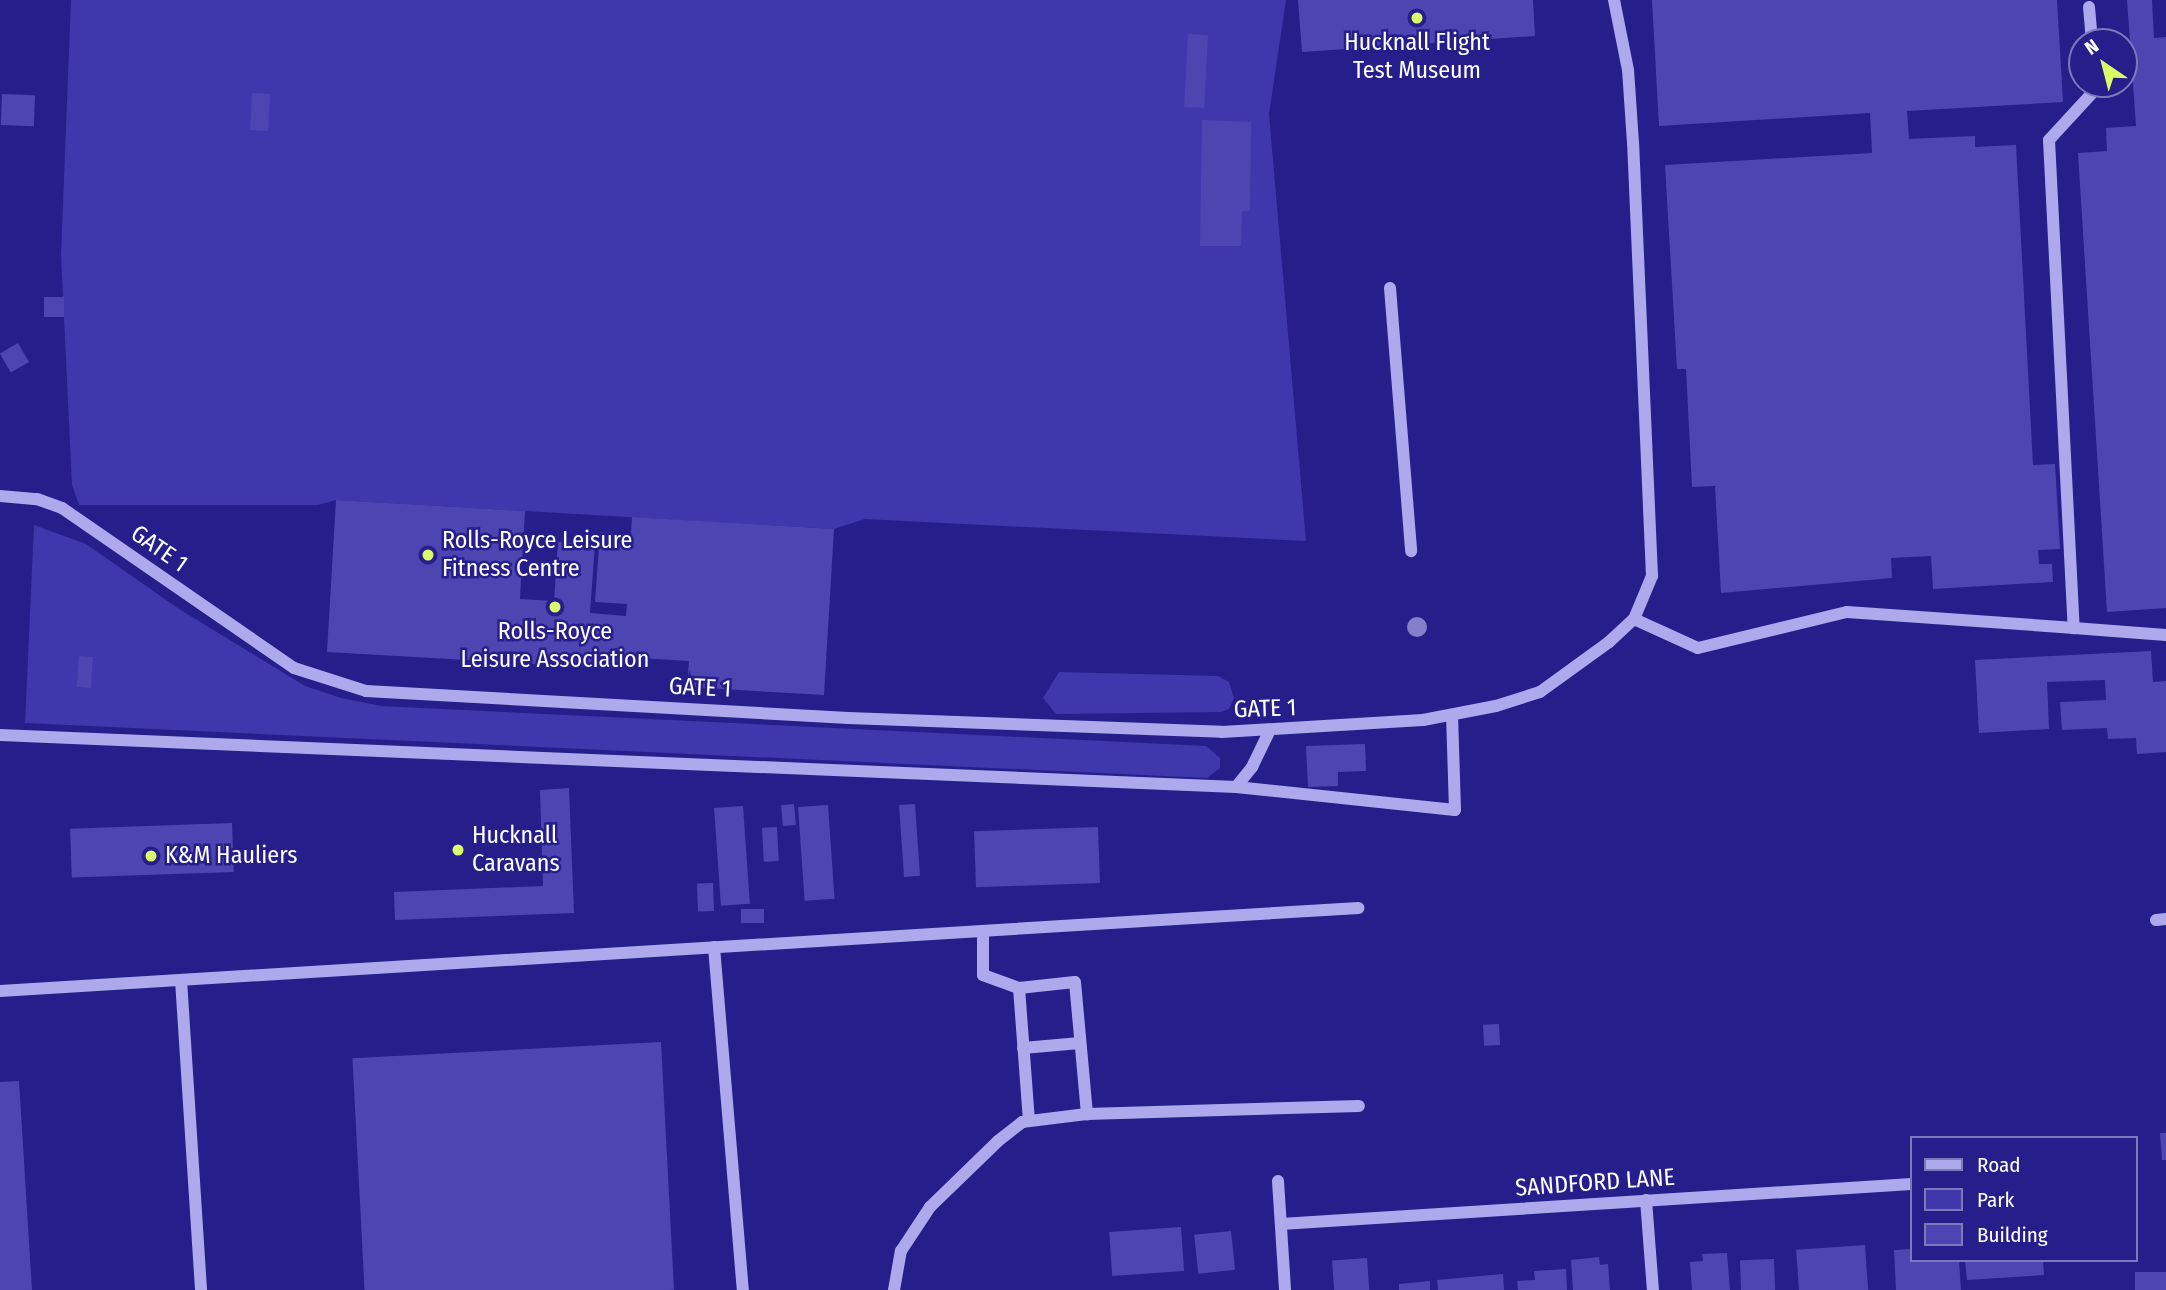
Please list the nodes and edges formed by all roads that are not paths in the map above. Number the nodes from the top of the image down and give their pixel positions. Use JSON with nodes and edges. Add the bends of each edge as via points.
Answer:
{"nodes":[{"id":1,"x":1614,"y":0,"type":"edge"},
{"id":2,"x":2089,"y":7,"type":"dead end"},
{"id":3,"x":2091,"y":28,"type":"edge"},
{"id":4,"x":2088,"y":98,"type":"edge"},
{"id":5,"x":1390,"y":288,"type":"dead end"},
{"id":6,"x":0,"y":496,"type":"edge"},
{"id":7,"x":1411,"y":551,"type":"dead end"},
{"id":8,"x":1634,"y":619,"type":"junction"},
{"id":9,"x":2074,"y":628,"type":"junction"},
{"id":10,"x":2166,"y":635,"type":"edge"},
{"id":11,"x":1452,"y":717,"type":"junction"},
{"id":12,"x":1270,"y":730,"type":"junction"},
{"id":13,"x":0,"y":735,"type":"edge"},
{"id":14,"x":1236,"y":787,"type":"junction"},
{"id":15,"x":1358,"y":908,"type":"dead end"},
{"id":16,"x":983,"y":931,"type":"junction"},
{"id":17,"x":714,"y":947,"type":"junction"},
{"id":18,"x":181,"y":980,"type":"junction"},
{"id":19,"x":1019,"y":988,"type":"junction"},
{"id":20,"x":0,"y":991,"type":"edge"},
{"id":21,"x":1080,"y":1043,"type":"junction"},
{"id":22,"x":1023,"y":1048,"type":"junction"},
{"id":23,"x":1359,"y":1106,"type":"dead end"},
{"id":24,"x":1087,"y":1114,"type":"junction"},
{"id":25,"x":1029,"y":1121,"type":"junction"},
{"id":26,"x":1278,"y":1181,"type":"dead end"},
{"id":27,"x":1910,"y":1184,"type":"edge"},
{"id":28,"x":1646,"y":1200,"type":"junction"},
{"id":29,"x":1281,"y":1224,"type":"junction"},
{"id":30,"x":201,"y":1290,"type":"edge"},
{"id":31,"x":743,"y":1290,"type":"edge"},
{"id":32,"x":894,"y":1290,"type":"edge"},
{"id":33,"x":1284,"y":1290,"type":"edge"},
{"id":34,"x":1653,"y":1290,"type":"edge"}],
"edges":[{"from":1,"to":8,"type":"street","via":[[1628,70],[1652,565]]},
{"from":2,"to":3,"type":"street"},
{"from":4,"to":9,"type":"street","via":[[2049,140]]},
{"from":5,"to":7,"type":"street"},
{"from":6,"to":12,"type":"street","name":"GATE 1","via":[[37,499],[62,508],[294,668],[366,691],[876,719]]},
{"from":8,"to":9,"type":"street","via":[[1698,648],[1847,612]]},
{"from":8,"to":11,"type":"street","name":"GATE 1","via":[[1593,655],[1539,692]]},
{"from":9,"to":10,"type":"street"},
{"from":11,"to":12,"type":"street","name":"GATE 1"},
{"from":11,"to":14,"type":"street","via":[[1455,810]]},
{"from":12,"to":14,"type":"street"},
{"from":13,"to":14,"type":"street"},
{"from":15,"to":16,"type":"street"},
{"from":16,"to":17,"type":"street"},
{"from":16,"to":19,"type":"street","via":[[983,975]]},
{"from":17,"to":18,"type":"street"},
{"from":17,"to":31,"type":"street"},
{"from":18,"to":20,"type":"street"},
{"from":18,"to":30,"type":"street"},
{"from":19,"to":21,"type":"street","via":[[1075,982]]},
{"from":19,"to":22,"type":"street"},
{"from":21,"to":22,"type":"street"},
{"from":21,"to":24,"type":"street"},
{"from":22,"to":25,"type":"street"},
{"from":23,"to":24,"type":"street"},
{"from":24,"to":25,"type":"street"},
{"from":25,"to":32,"type":"street","via":[[998,1141],[930,1207],[901,1251]]},
{"from":26,"to":29,"type":"street"},
{"from":27,"to":28,"type":"street","name":"SANDFORD LANE"},
{"from":28,"to":29,"type":"street","name":"SANDFORD LANE"},
{"from":28,"to":34,"type":"street"},
{"from":29,"to":33,"type":"street"}]}
